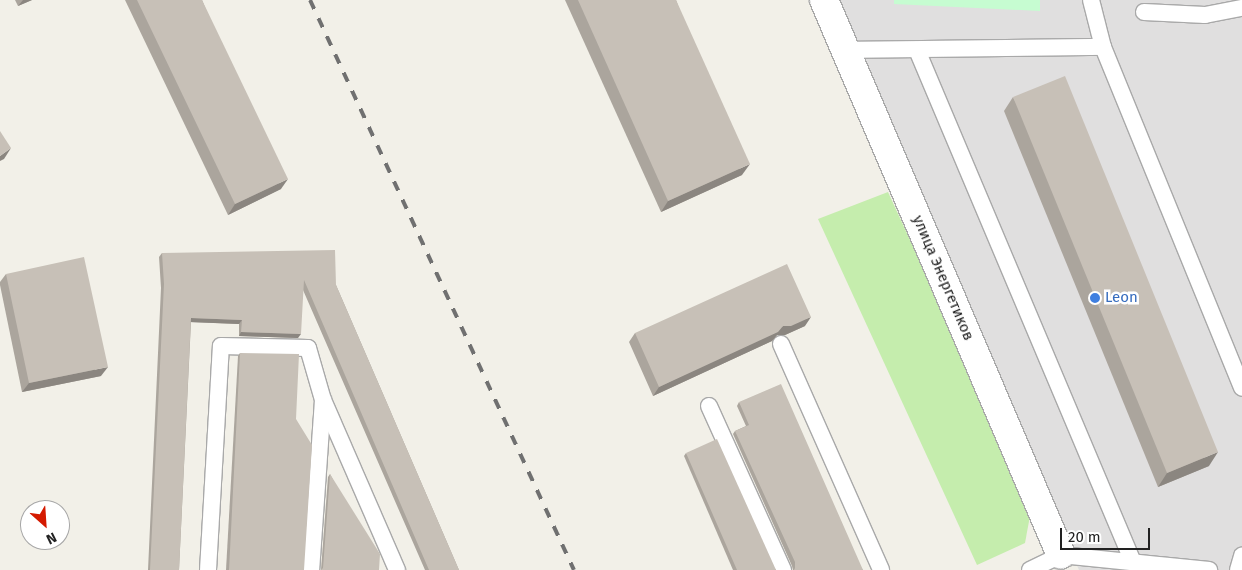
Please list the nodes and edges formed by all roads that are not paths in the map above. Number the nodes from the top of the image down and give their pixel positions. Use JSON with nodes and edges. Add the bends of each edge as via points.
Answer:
{"nodes":[{"id":1,"x":824,"y":0,"type":"edge"},
{"id":2,"x":1091,"y":0,"type":"edge"},
{"id":3,"x":1242,"y":8,"type":"edge"},
{"id":4,"x":1144,"y":12,"type":"dead end"},
{"id":5,"x":1103,"y":47,"type":"junction"},
{"id":6,"x":846,"y":50,"type":"junction"},
{"id":7,"x":916,"y":50,"type":"junction"},
{"id":8,"x":782,"y":344,"type":"edge"},
{"id":9,"x":1242,"y":388,"type":"edge"},
{"id":10,"x":323,"y":400,"type":"junction"},
{"id":11,"x":709,"y":406,"type":"dead end"},
{"id":12,"x":1061,"y":556,"type":"junction"},
{"id":13,"x":1242,"y":556,"type":"edge"},
{"id":14,"x":1133,"y":562,"type":"junction"},
{"id":15,"x":208,"y":570,"type":"edge"},
{"id":16,"x":312,"y":570,"type":"edge"},
{"id":17,"x":397,"y":570,"type":"edge"},
{"id":18,"x":783,"y":570,"type":"edge"},
{"id":19,"x":881,"y":570,"type":"edge"},
{"id":20,"x":1030,"y":570,"type":"edge"},
{"id":21,"x":1209,"y":570,"type":"edge"},
{"id":22,"x":1238,"y":570,"type":"edge"}],
"edges":[{"from":1,"to":6,"type":"street","name":"улица Энергетиков"},
{"from":2,"to":5,"type":"lane"},
{"from":3,"to":4,"type":"lane","via":[[1205,15]]},
{"from":5,"to":7,"type":"lane"},
{"from":5,"to":9,"type":"lane"},
{"from":6,"to":7,"type":"lane"},
{"from":6,"to":12,"type":"street","name":"улица Энергетиков"},
{"from":7,"to":14,"type":"lane"},
{"from":8,"to":19,"type":"lane"},
{"from":10,"to":15,"type":"lane","via":[[308,348],[221,346]]},
{"from":10,"to":16,"type":"lane"},
{"from":10,"to":17,"type":"lane"},
{"from":11,"to":18,"type":"lane"},
{"from":12,"to":14,"type":"lane"},
{"from":12,"to":20,"type":"lane"},
{"from":13,"to":22,"type":"lane"},
{"from":14,"to":21,"type":"lane"}]}
